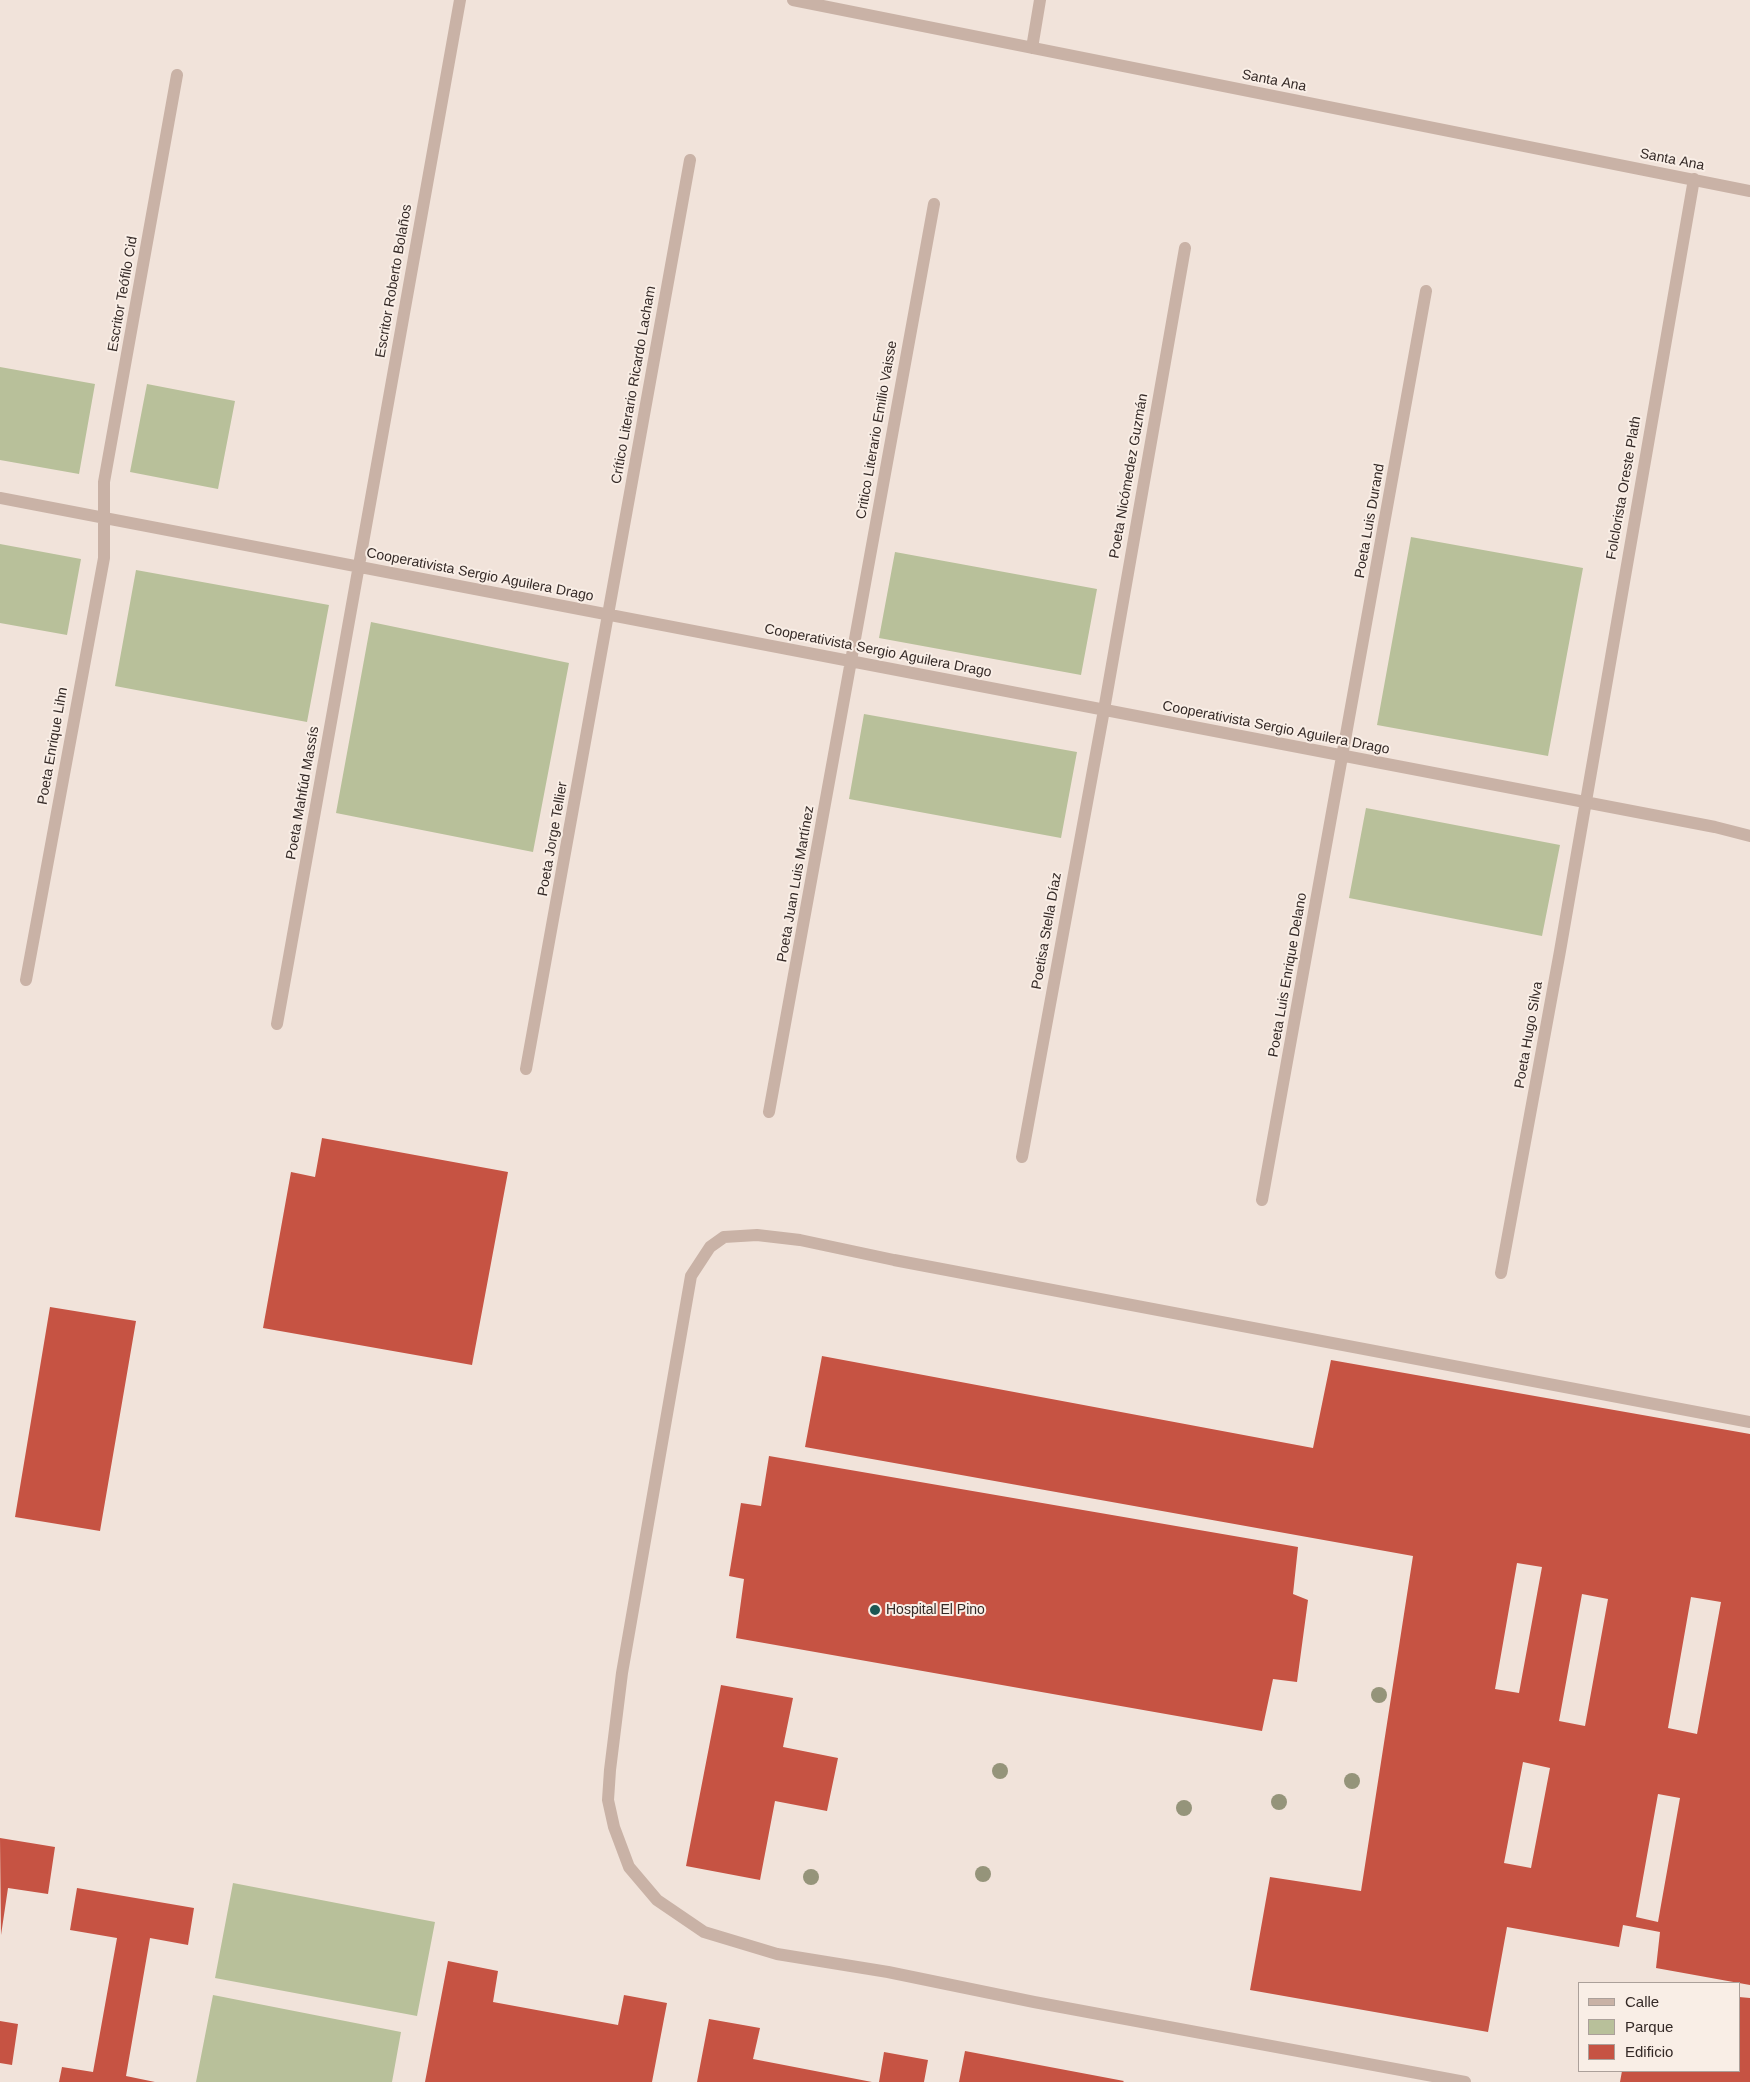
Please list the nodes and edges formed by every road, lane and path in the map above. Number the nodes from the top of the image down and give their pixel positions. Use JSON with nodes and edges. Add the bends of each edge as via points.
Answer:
{"nodes":[{"id":1,"x":460,"y":0,"type":"edge"},
{"id":2,"x":793,"y":0,"type":"edge"},
{"id":3,"x":1040,"y":0,"type":"edge"},
{"id":4,"x":841,"y":5,"type":"edge"},
{"id":5,"x":1032,"y":48,"type":"junction"},
{"id":6,"x":177,"y":76,"type":"dead end"},
{"id":7,"x":690,"y":160,"type":"dead end"},
{"id":8,"x":1694,"y":179,"type":"junction"},
{"id":9,"x":1750,"y":190,"type":"edge"},
{"id":10,"x":934,"y":204,"type":"dead end"},
{"id":11,"x":1185,"y":248,"type":"dead end"},
{"id":12,"x":1426,"y":291,"type":"dead end"},
{"id":13,"x":0,"y":498,"type":"edge"},
{"id":14,"x":104,"y":518,"type":"junction"},
{"id":15,"x":358,"y":567,"type":"junction"},
{"id":16,"x":609,"y":615,"type":"junction"},
{"id":17,"x":851,"y":661,"type":"junction"},
{"id":18,"x":1104,"y":710,"type":"junction"},
{"id":19,"x":1343,"y":756,"type":"junction"},
{"id":20,"x":1585,"y":802,"type":"junction"},
{"id":21,"x":1750,"y":836,"type":"edge"},
{"id":22,"x":26,"y":980,"type":"dead end"},
{"id":23,"x":277,"y":1024,"type":"dead end"},
{"id":24,"x":526,"y":1069,"type":"dead end"},
{"id":25,"x":770,"y":1112,"type":"dead end"},
{"id":26,"x":1022,"y":1157,"type":"dead end"},
{"id":27,"x":1262,"y":1200,"type":"dead end"},
{"id":28,"x":1501,"y":1273,"type":"dead end"},
{"id":29,"x":1750,"y":1422,"type":"edge"},
{"id":30,"x":1465,"y":2082,"type":"edge"}],
"edges":[{"from":1,"to":15,"type":"street","name":"Escritor Roberto Bolaños"},
{"from":2,"to":4,"type":"street","name":"Santa Ana"},
{"from":3,"to":5,"type":"street"},
{"from":4,"to":5,"type":"street","name":"Santa Ana"},
{"from":5,"to":8,"type":"street","name":"Santa Ana"},
{"from":6,"to":14,"type":"street","name":"Escritor Teófilo Cid","via":[[104,482]]},
{"from":7,"to":16,"type":"street","name":"Crítico Literario Ricardo Lacham"},
{"from":8,"to":9,"type":"street","name":"Santa Ana"},
{"from":8,"to":20,"type":"street","name":"Folclorista Oreste Plath"},
{"from":10,"to":17,"type":"street","name":"Critico Literario Emilio Vaisse"},
{"from":11,"to":18,"type":"street","name":"Poeta Nicómedez Guzmán"},
{"from":12,"to":19,"type":"street","name":"Poeta Luis Durand"},
{"from":13,"to":14,"type":"street","name":"Cooperativista Sergio Aguilera Drago"},
{"from":14,"to":15,"type":"street","name":"Cooperativista Sergio Aguilera Drago"},
{"from":14,"to":22,"type":"street","name":"Poeta Enrique Lihn","via":[[104,558]]},
{"from":15,"to":16,"type":"street","name":"Cooperativista Sergio Aguilera Drago"},
{"from":15,"to":23,"type":"street","name":"Poeta Mahfúd Massís"},
{"from":16,"to":17,"type":"street","name":"Cooperativista Sergio Aguilera Drago"},
{"from":16,"to":24,"type":"street","name":"Poeta Jorge Tellier"},
{"from":17,"to":18,"type":"street","name":"Cooperativista Sergio Aguilera Drago"},
{"from":17,"to":25,"type":"street","name":"Poeta Juan Luis Martínez"},
{"from":18,"to":19,"type":"street","name":"Cooperativista Sergio Aguilera Drago"},
{"from":18,"to":26,"type":"street","name":"Poetisa Stella Díaz"},
{"from":19,"to":20,"type":"street","name":"Cooperativista Sergio Aguilera Drago"},
{"from":19,"to":27,"type":"street","name":"Poeta Luis Enrique Delano"},
{"from":20,"to":21,"type":"street","name":"Cooperativista Sergio Aguilera Drago"},
{"from":20,"to":28,"type":"street","name":"Poeta Hugo Silva"},
{"from":29,"to":30,"type":"street","via":[[800,1240],[757,1235],[724,1237],[710,1247],[691,1276],[622,1673],[608,1800],[614,1828],[629,1867],[657,1900],[704,1932],[777,1954],[888,1972]]}]}
